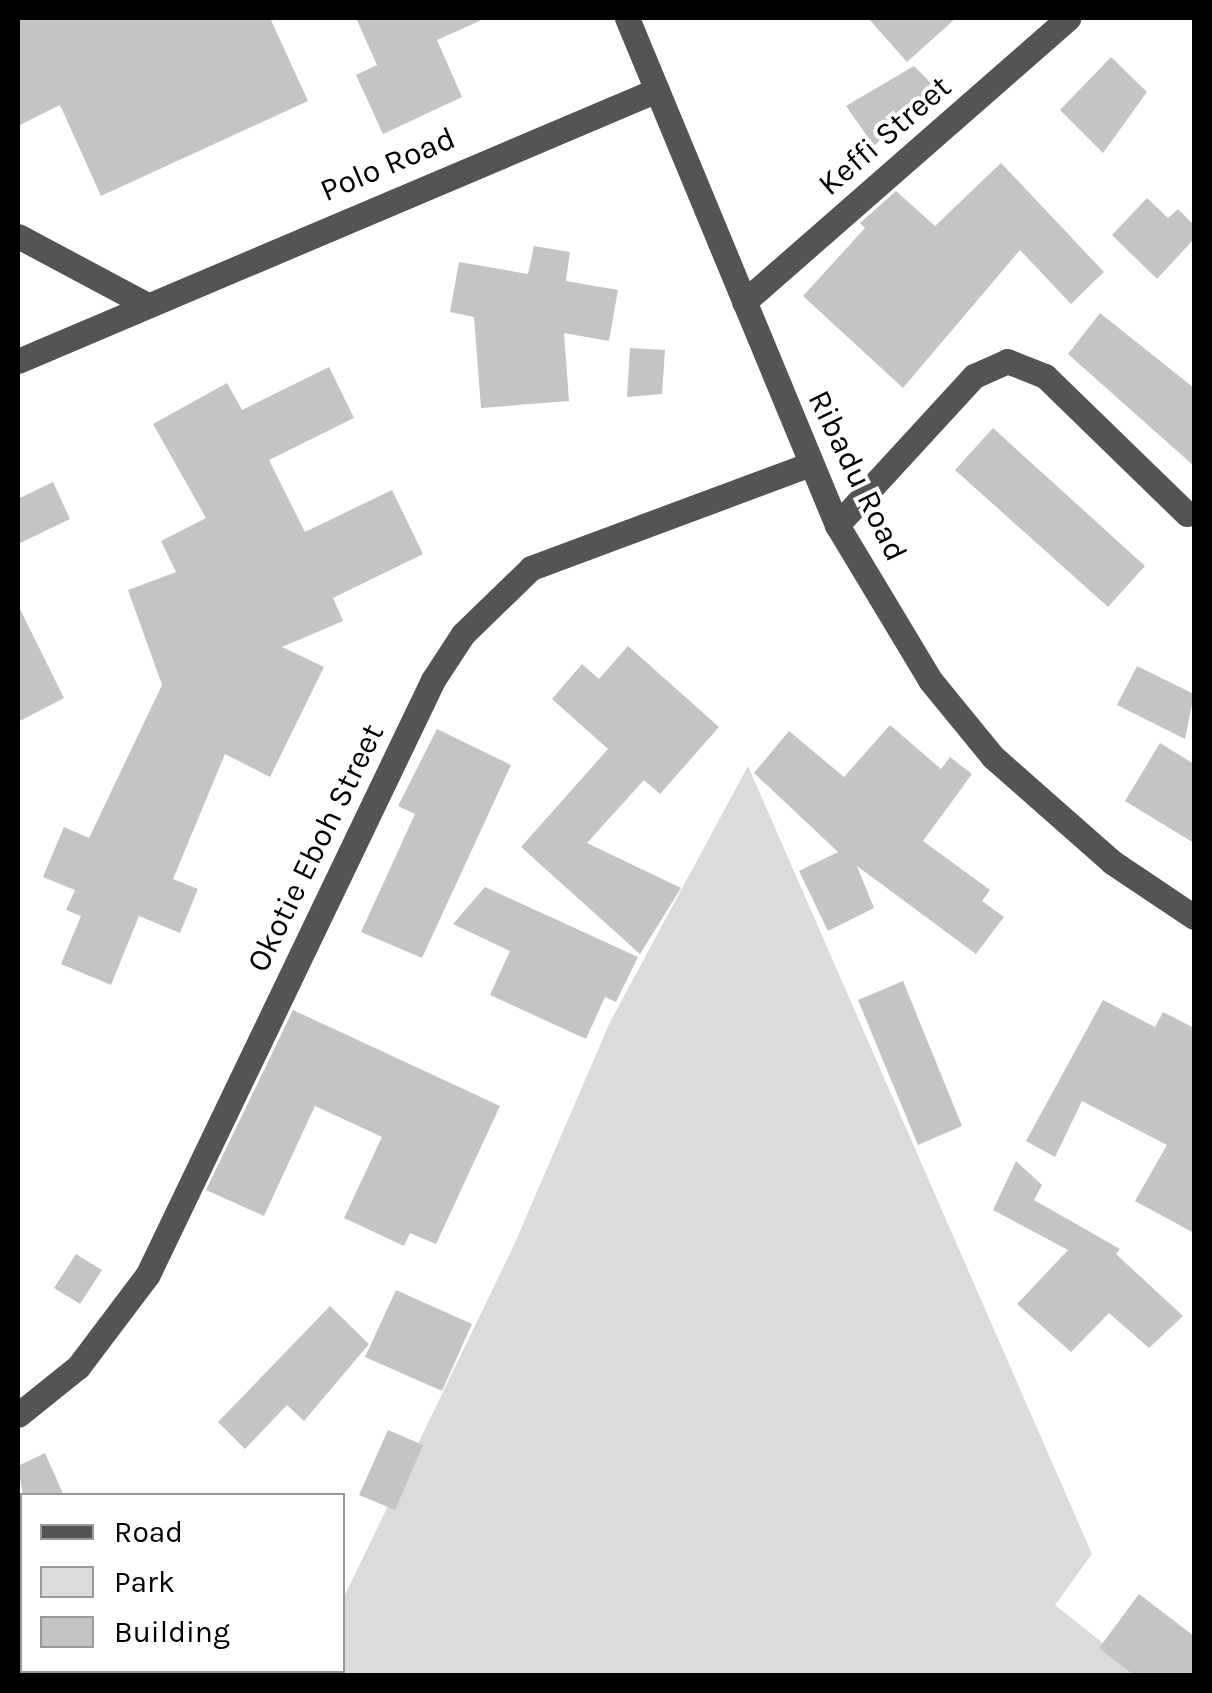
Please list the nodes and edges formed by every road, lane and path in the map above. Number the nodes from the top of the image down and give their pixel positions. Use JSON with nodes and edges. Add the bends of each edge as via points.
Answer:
{"nodes":[{"id":1,"x":627,"y":18,"type":"edge"},
{"id":2,"x":1068,"y":18,"type":"edge"},
{"id":3,"x":657,"y":90,"type":"junction"},
{"id":4,"x":18,"y":236,"type":"edge"},
{"id":5,"x":744,"y":302,"type":"junction"},
{"id":6,"x":146,"y":305,"type":"junction"},
{"id":7,"x":18,"y":361,"type":"edge"},
{"id":8,"x":810,"y":464,"type":"junction"},
{"id":9,"x":1186,"y":514,"type":"dead end"},
{"id":10,"x":837,"y":525,"type":"junction"},
{"id":11,"x":1194,"y":917,"type":"edge"},
{"id":12,"x":18,"y":1415,"type":"edge"}],
"edges":[{"from":1,"to":3,"type":"street","name":"Ribadu Road"},
{"from":2,"to":5,"type":"street","name":"Keffi Street"},
{"from":3,"to":5,"type":"street","name":"Ribadu Road"},
{"from":3,"to":6,"type":"street","name":"Polo Road"},
{"from":4,"to":6,"type":"street"},
{"from":5,"to":8,"type":"street","name":"Ribadu Road"},
{"from":6,"to":7,"type":"street","name":"Polo Road"},
{"from":8,"to":10,"type":"street","name":"Ribadu Road"},
{"from":8,"to":12,"type":"street","name":"Okotie Eboh Street","via":[[530,568],[474,621],[433,680],[148,1274],[78,1367]]},
{"from":9,"to":10,"type":"street","via":[[1046,376],[1007,361],[974,376]]},
{"from":10,"to":11,"type":"street","name":"Ribadu Road","via":[[930,680],[992,756],[1112,862]]}]}
